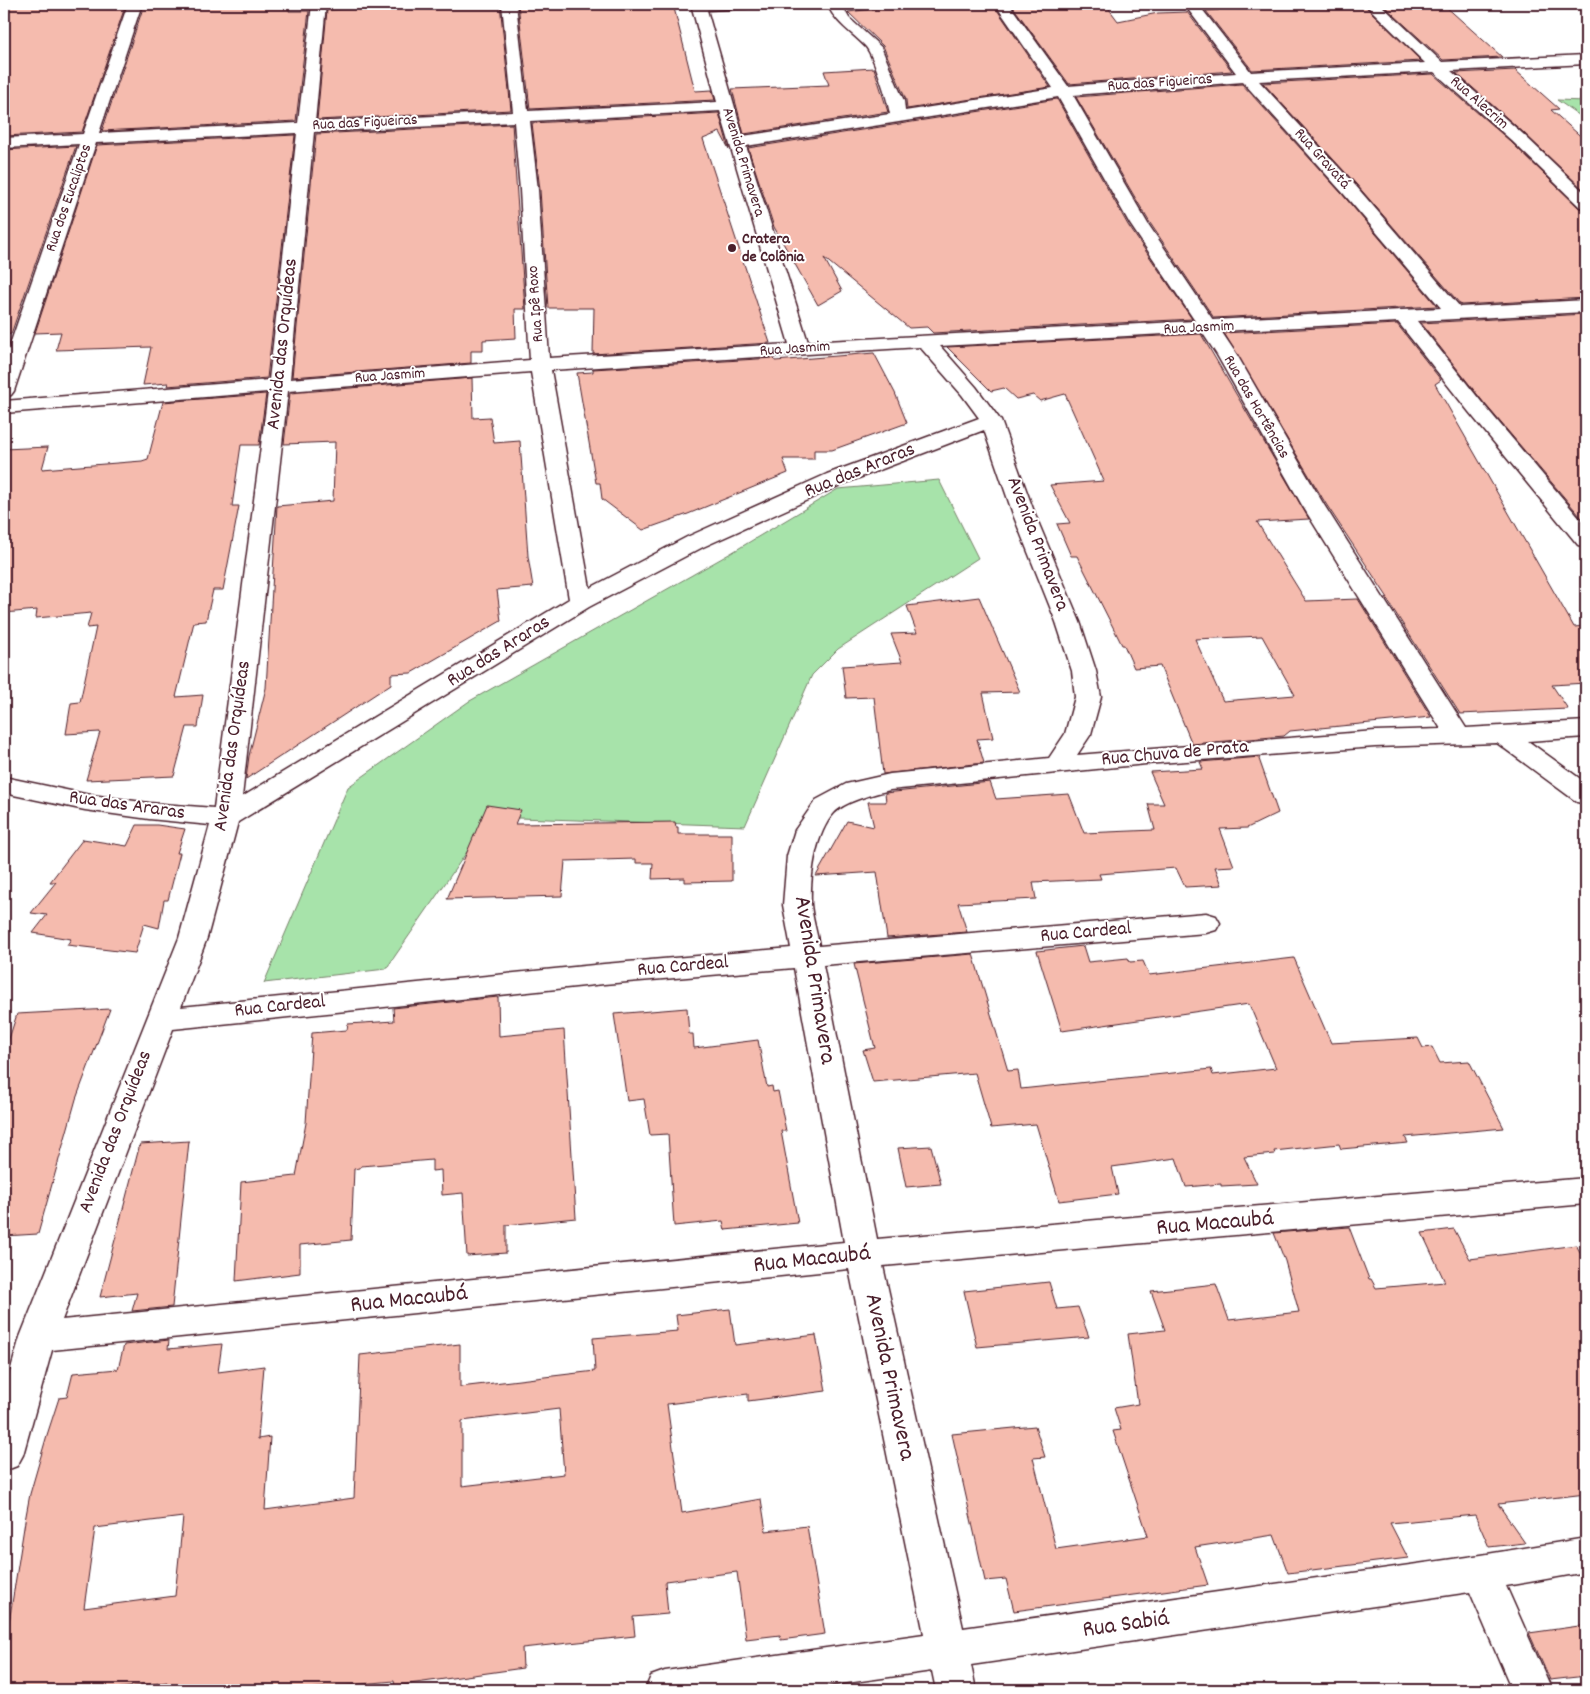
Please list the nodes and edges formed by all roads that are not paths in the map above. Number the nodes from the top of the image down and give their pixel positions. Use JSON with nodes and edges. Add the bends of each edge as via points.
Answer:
{"nodes":[{"id":1,"x":135,"y":4,"type":"edge"},
{"id":2,"x":319,"y":4,"type":"edge"},
{"id":3,"x":509,"y":4,"type":"edge"},
{"id":4,"x":746,"y":4,"type":"edge"},
{"id":5,"x":834,"y":4,"type":"edge"},
{"id":6,"x":1002,"y":4,"type":"edge"},
{"id":7,"x":1191,"y":4,"type":"edge"},
{"id":8,"x":1372,"y":4,"type":"edge"},
{"id":9,"x":698,"y":5,"type":"edge"},
{"id":10,"x":1586,"y":59,"type":"edge"},
{"id":11,"x":1437,"y":66,"type":"junction"},
{"id":12,"x":1247,"y":77,"type":"junction"},
{"id":13,"x":1063,"y":91,"type":"junction"},
{"id":14,"x":726,"y":106,"type":"junction"},
{"id":15,"x":520,"y":116,"type":"junction"},
{"id":16,"x":898,"y":117,"type":"junction"},
{"id":17,"x":305,"y":126,"type":"junction"},
{"id":18,"x":90,"y":138,"type":"junction"},
{"id":19,"x":737,"y":142,"type":"junction"},
{"id":20,"x":4,"y":143,"type":"edge"},
{"id":21,"x":1586,"y":203,"type":"edge"},
{"id":22,"x":1586,"y":306,"type":"edge"},
{"id":23,"x":1455,"y":313,"type":"junction"},
{"id":24,"x":1404,"y":317,"type":"junction"},
{"id":25,"x":1208,"y":327,"type":"junction"},
{"id":26,"x":925,"y":341,"type":"junction"},
{"id":27,"x":800,"y":349,"type":"junction"},
{"id":28,"x":540,"y":365,"type":"junction"},
{"id":29,"x":279,"y":385,"type":"junction"},
{"id":30,"x":4,"y":392,"type":"edge"},
{"id":31,"x":4,"y":407,"type":"edge"},
{"id":32,"x":991,"y":421,"type":"junction"},
{"id":33,"x":1586,"y":540,"type":"edge"},
{"id":34,"x":580,"y":602,"type":"junction"},
{"id":35,"x":1586,"y":729,"type":"edge"},
{"id":36,"x":1503,"y":735,"type":"junction"},
{"id":37,"x":1459,"y":737,"type":"junction"},
{"id":38,"x":1058,"y":764,"type":"junction"},
{"id":39,"x":4,"y":785,"type":"edge"},
{"id":40,"x":1586,"y":796,"type":"edge"},
{"id":41,"x":226,"y":818,"type":"junction"},
{"id":42,"x":801,"y":856,"type":"joint"},
{"id":43,"x":1206,"y":923,"type":"dead end"},
{"id":44,"x":806,"y":956,"type":"junction"},
{"id":45,"x":160,"y":1020,"type":"junction"},
{"id":46,"x":1586,"y":1191,"type":"edge"},
{"id":47,"x":862,"y":1254,"type":"junction"},
{"id":48,"x":38,"y":1337,"type":"junction"},
{"id":49,"x":4,"y":1455,"type":"edge"},
{"id":50,"x":1586,"y":1556,"type":"edge"},
{"id":51,"x":1481,"y":1573,"type":"junction"},
{"id":52,"x":947,"y":1650,"type":"junction"},
{"id":53,"x":666,"y":1690,"type":"edge"},
{"id":54,"x":956,"y":1690,"type":"edge"},
{"id":55,"x":1532,"y":1690,"type":"edge"}],
"edges":[{"from":1,"to":18,"type":"street","name":"Rua dos Eucaliptos"},
{"from":2,"to":17,"type":"street","name":"Avenida das Orquídeas"},
{"from":3,"to":15,"type":"street","name":"Rua Ipê Roxo"},
{"from":4,"to":9,"type":"street"},
{"from":5,"to":16,"type":"street","via":[[843,20],[874,47],[896,101]]},
{"from":6,"to":13,"type":"street","name":"Rua das Hortências"},
{"from":7,"to":12,"type":"street","name":"Rua Gravatá"},
{"from":8,"to":11,"type":"street","name":"Rua Alecrim"},
{"from":9,"to":14,"type":"street","name":"Avenida Primavera"},
{"from":10,"to":11,"type":"street","name":"Rua das Figueiras"},
{"from":11,"to":12,"type":"street","name":"Rua das Figueiras"},
{"from":11,"to":21,"type":"street","name":"Rua Alecrim","via":[[1517,136]]},
{"from":12,"to":13,"type":"street","name":"Rua das Figueiras"},
{"from":12,"to":23,"type":"street","name":"Rua Gravatá"},
{"from":13,"to":16,"type":"street","name":"Rua das Figueiras"},
{"from":13,"to":25,"type":"street","name":"Rua das Hortências","via":[[1139,224]]},
{"from":14,"to":15,"type":"street","name":"Rua das Figueiras"},
{"from":14,"to":19,"type":"street","name":"Avenida Primavera"},
{"from":15,"to":17,"type":"street","name":"Rua das Figueiras"},
{"from":15,"to":28,"type":"street","name":"Rua Ipê Roxo","via":[[529,190]]},
{"from":16,"to":19,"type":"street","name":"Rua das Figueiras"},
{"from":17,"to":18,"type":"street","name":"Rua das Figueiras"},
{"from":17,"to":29,"type":"street","name":"Avenida das Orquídeas"},
{"from":18,"to":20,"type":"street","name":"Rua das Figueiras"},
{"from":18,"to":30,"type":"street","name":"Rua dos Eucaliptos"},
{"from":19,"to":27,"type":"street","name":"Avenida Primavera"},
{"from":22,"to":23,"type":"street","name":"Rua Jasmim"},
{"from":23,"to":24,"type":"street","name":"Rua Jasmim"},
{"from":24,"to":25,"type":"street","name":"Rua Jasmim"},
{"from":24,"to":33,"type":"street"},
{"from":25,"to":26,"type":"street","name":"Rua Jasmim"},
{"from":25,"to":37,"type":"street","name":"Rua das Hortências","via":[[1313,505]]},
{"from":26,"to":27,"type":"street","name":"Rua Jasmim"},
{"from":26,"to":32,"type":"street","name":"Avenida Primavera"},
{"from":27,"to":28,"type":"street","name":"Rua Jasmim"},
{"from":28,"to":29,"type":"street","name":"Rua Jasmim"},
{"from":28,"to":34,"type":"street","name":"Rua Ipê Roxo"},
{"from":29,"to":31,"type":"street","name":"Rua Jasmim"},
{"from":29,"to":41,"type":"street","name":"Avenida das Orquídeas"},
{"from":32,"to":34,"type":"street","name":"Rua das Araras","via":[[818,487],[695,542]]},
{"from":32,"to":38,"type":"street","name":"Avenida Primavera","via":[[1084,671],[1088,696],[1078,734]]},
{"from":34,"to":41,"type":"street","name":"Rua das Araras"},
{"from":35,"to":36,"type":"street","name":"Rua Chuva de Prata"},
{"from":36,"to":37,"type":"street","name":"Rua Chuva de Prata"},
{"from":36,"to":40,"type":"street"},
{"from":37,"to":38,"type":"street","name":"Rua Chuva de Prata","via":[[1375,739]]},
{"from":38,"to":42,"type":"street","name":"Rua Chuva de Prata","via":[[913,779],[855,790],[825,806],[809,830]]},
{"from":39,"to":41,"type":"street","name":"Rua das Araras","via":[[131,809]]},
{"from":41,"to":45,"type":"street","name":"Avenida das Orquídeas","via":[[193,938]]},
{"from":42,"to":44,"type":"street","name":"Avenida Primavera","via":[[797,906]]},
{"from":43,"to":44,"type":"street","name":"Rua Cardeal"},
{"from":44,"to":45,"type":"street","name":"Rua Cardeal","via":[[432,990]]},
{"from":44,"to":47,"type":"street","name":"Avenida Primavera"},
{"from":45,"to":48,"type":"street","name":"Avenida das Orquídeas"},
{"from":46,"to":47,"type":"street","name":"Rua Macaubá"},
{"from":47,"to":48,"type":"street","name":"Rua Macaubá"},
{"from":47,"to":52,"type":"street","name":"Avenida Primavera"},
{"from":48,"to":49,"type":"street","name":"Avenida das Orquídeas"},
{"from":50,"to":51,"type":"street","name":"Rua Sabiá"},
{"from":51,"to":52,"type":"street","name":"Rua Sabiá"},
{"from":51,"to":55,"type":"street"},
{"from":52,"to":53,"type":"street","name":"Rua Sabiá"},
{"from":52,"to":54,"type":"street","name":"Avenida Primavera"}]}
